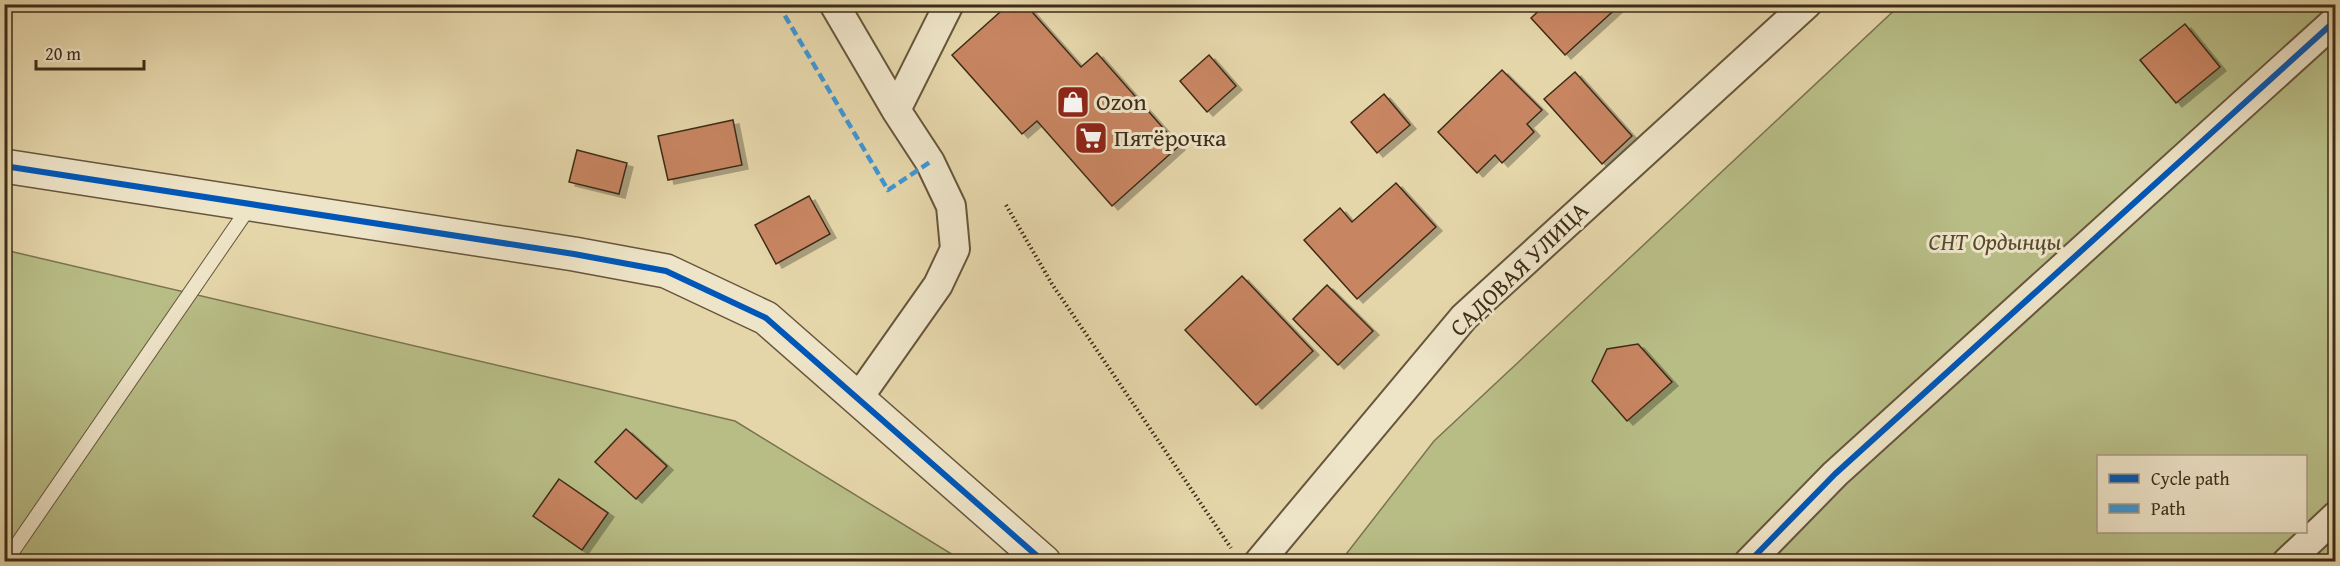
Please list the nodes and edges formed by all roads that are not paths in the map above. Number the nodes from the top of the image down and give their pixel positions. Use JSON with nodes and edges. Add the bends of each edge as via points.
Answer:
{"nodes":[{"id":1,"x":834,"y":4,"type":"edge"},
{"id":2,"x":950,"y":4,"type":"edge"},
{"id":3,"x":1808,"y":4,"type":"edge"},
{"id":4,"x":2336,"y":20,"type":"edge"},
{"id":5,"x":896,"y":110,"type":"junction"},
{"id":6,"x":4,"y":166,"type":"edge"},
{"id":7,"x":250,"y":206,"type":"junction"},
{"id":8,"x":858,"y":397,"type":"junction"},
{"id":9,"x":2336,"y":516,"type":"edge"},
{"id":10,"x":1246,"y":556,"type":"edge"},
{"id":11,"x":5,"y":561,"type":"edge"},
{"id":12,"x":1044,"y":561,"type":"edge"},
{"id":13,"x":1749,"y":561,"type":"edge"},
{"id":14,"x":2287,"y":561,"type":"edge"}],
"edges":[{"from":1,"to":5,"type":"street"},
{"from":2,"to":5,"type":"street"},
{"from":3,"to":10,"type":"street","name":"САДОВАЯ УЛИЦА","via":[[1464,316]]},
{"from":4,"to":13,"type":"street","via":[[1835,474]]},
{"from":5,"to":8,"type":"street","via":[[930,162],[951,206],[955,249],[938,285]]},
{"from":6,"to":7,"type":"street"},
{"from":7,"to":8,"type":"street","via":[[666,271],[766,318]]},
{"from":7,"to":11,"type":"lane"},
{"from":8,"to":12,"type":"street"},
{"from":9,"to":14,"type":"street"}]}
